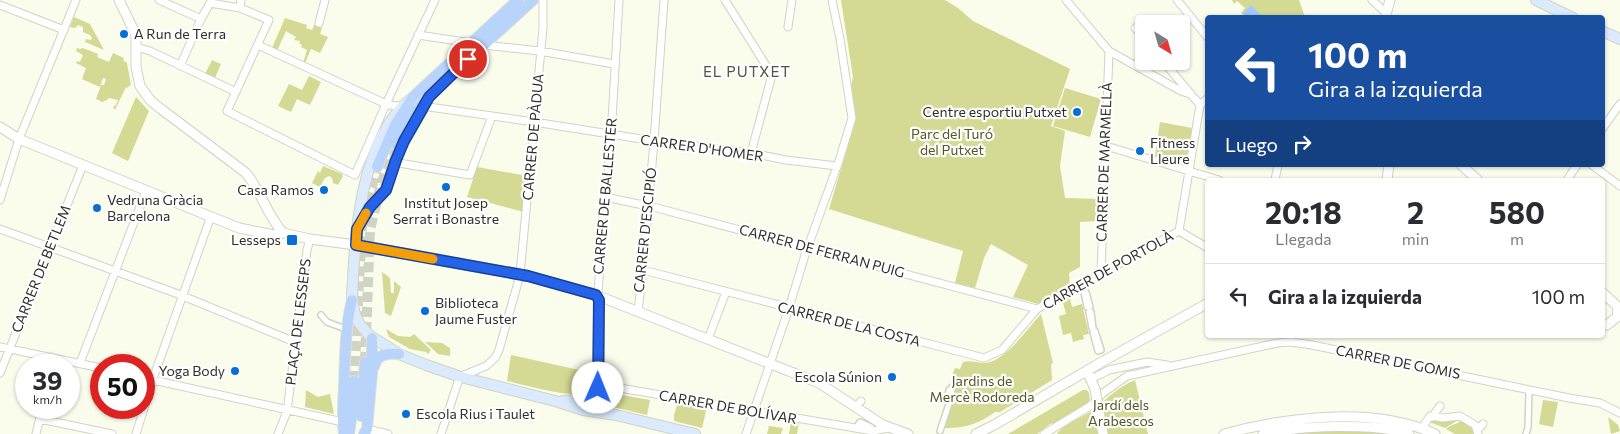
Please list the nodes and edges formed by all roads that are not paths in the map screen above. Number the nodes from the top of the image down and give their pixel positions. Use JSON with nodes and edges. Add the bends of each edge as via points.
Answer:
{"nodes":[{"id":1,"x":76,"y":0,"type":"edge"},
{"id":2,"x":119,"y":0,"type":"edge"},
{"id":3,"x":159,"y":0,"type":"edge"},
{"id":4,"x":325,"y":0,"type":"edge"},
{"id":5,"x":435,"y":0,"type":"edge"},
{"id":6,"x":518,"y":0,"type":"edge"},
{"id":7,"x":533,"y":0,"type":"edge"},
{"id":8,"x":543,"y":0,"type":"edge"},
{"id":9,"x":619,"y":0,"type":"edge"},
{"id":10,"x":664,"y":0,"type":"edge"},
{"id":11,"x":725,"y":0,"type":"edge"},
{"id":12,"x":792,"y":0,"type":"edge"},
{"id":13,"x":832,"y":0,"type":"edge"},
{"id":14,"x":1066,"y":0,"type":"edge"},
{"id":15,"x":1177,"y":0,"type":"edge"},
{"id":16,"x":1372,"y":0,"type":"edge"},
{"id":17,"x":1390,"y":0,"type":"edge"},
{"id":18,"x":1536,"y":0,"type":"edge"},
{"id":19,"x":241,"y":4,"type":"edge"},
{"id":20,"x":0,"y":5,"type":"edge"},
{"id":21,"x":1554,"y":14,"type":"edge"},
{"id":22,"x":1385,"y":15,"type":"edge"},
{"id":23,"x":1386,"y":15,"type":"edge"},
{"id":24,"x":201,"y":19,"type":"junction"},
{"id":25,"x":319,"y":23,"type":"dead end"},
{"id":26,"x":788,"y":27,"type":"dead end"},
{"id":27,"x":64,"y":30,"type":"junction"},
{"id":28,"x":1605,"y":32,"type":"edge"},
{"id":29,"x":1205,"y":34,"type":"edge"},
{"id":30,"x":418,"y":35,"type":"junction"},
{"id":31,"x":1620,"y":39,"type":"edge"},
{"id":32,"x":471,"y":43,"type":"junction"},
{"id":33,"x":258,"y":45,"type":"junction"},
{"id":34,"x":484,"y":45,"type":"junction"},
{"id":35,"x":136,"y":47,"type":"junction"},
{"id":36,"x":1108,"y":51,"type":"junction"},
{"id":37,"x":540,"y":52,"type":"junction"},
{"id":38,"x":614,"y":64,"type":"junction"},
{"id":39,"x":180,"y":66,"type":"junction"},
{"id":40,"x":1170,"y":70,"type":"edge"},
{"id":41,"x":236,"y":92,"type":"junction"},
{"id":42,"x":1190,"y":94,"type":"junction"},
{"id":43,"x":1205,"y":100,"type":"edge"},
{"id":44,"x":408,"y":103,"type":"junction"},
{"id":45,"x":424,"y":103,"type":"junction"},
{"id":46,"x":386,"y":104,"type":"junction"},
{"id":47,"x":1200,"y":104,"type":"junction"},
{"id":48,"x":1620,"y":104,"type":"edge"},
{"id":49,"x":492,"y":116,"type":"junction"},
{"id":50,"x":534,"y":122,"type":"junction"},
{"id":51,"x":1605,"y":125,"type":"edge"},
{"id":52,"x":0,"y":127,"type":"edge"},
{"id":53,"x":611,"y":134,"type":"junction"},
{"id":54,"x":19,"y":140,"type":"junction"},
{"id":55,"x":654,"y":141,"type":"junction"},
{"id":56,"x":395,"y":144,"type":"tunnel mouth"},
{"id":57,"x":1106,"y":146,"type":"junction"},
{"id":58,"x":751,"y":153,"type":"junction"},
{"id":59,"x":396,"y":160,"type":"junction"},
{"id":60,"x":83,"y":165,"type":"junction"},
{"id":61,"x":837,"y":166,"type":"junction"},
{"id":62,"x":377,"y":167,"type":"tunnel mouth"},
{"id":63,"x":1463,"y":167,"type":"edge"},
{"id":64,"x":1576,"y":167,"type":"edge"},
{"id":65,"x":1595,"y":167,"type":"edge"},
{"id":66,"x":1190,"y":172,"type":"junction"},
{"id":67,"x":1212,"y":178,"type":"edge"},
{"id":68,"x":1476,"y":178,"type":"edge"},
{"id":69,"x":1567,"y":178,"type":"edge"},
{"id":70,"x":364,"y":184,"type":"junction"},
{"id":71,"x":1620,"y":186,"type":"edge"},
{"id":72,"x":146,"y":191,"type":"junction"},
{"id":73,"x":383,"y":193,"type":"junction"},
{"id":74,"x":606,"y":197,"type":"junction"},
{"id":75,"x":0,"y":200,"type":"edge"},
{"id":76,"x":648,"y":206,"type":"junction"},
{"id":77,"x":211,"y":216,"type":"junction"},
{"id":78,"x":0,"y":228,"type":"edge"},
{"id":79,"x":357,"y":229,"type":"junction"},
{"id":80,"x":1179,"y":231,"type":"junction"},
{"id":81,"x":283,"y":233,"type":"junction"},
{"id":82,"x":310,"y":239,"type":"junction"},
{"id":83,"x":356,"y":245,"type":"junction"},
{"id":84,"x":50,"y":246,"type":"junction"},
{"id":85,"x":1205,"y":246,"type":"edge"},
{"id":86,"x":808,"y":247,"type":"junction"},
{"id":87,"x":643,"y":270,"type":"junction"},
{"id":88,"x":116,"y":271,"type":"junction"},
{"id":89,"x":520,"y":274,"type":"junction"},
{"id":90,"x":1101,"y":274,"type":"junction"},
{"id":91,"x":726,"y":292,"type":"junction"},
{"id":92,"x":596,"y":295,"type":"junction"},
{"id":93,"x":1605,"y":295,"type":"edge"},
{"id":94,"x":182,"y":297,"type":"junction"},
{"id":95,"x":352,"y":300,"type":"junction"},
{"id":96,"x":1205,"y":305,"type":"edge"},
{"id":97,"x":788,"y":308,"type":"junction"},
{"id":98,"x":1619,"y":308,"type":"edge"},
{"id":99,"x":1037,"y":309,"type":"junction"},
{"id":100,"x":638,"y":311,"type":"junction"},
{"id":101,"x":321,"y":315,"type":"dead end"},
{"id":102,"x":327,"y":322,"type":"junction"},
{"id":103,"x":1605,"y":325,"type":"edge"},
{"id":104,"x":1620,"y":326,"type":"edge"},
{"id":105,"x":322,"y":328,"type":"dead end"},
{"id":106,"x":343,"y":328,"type":"dead end"},
{"id":107,"x":372,"y":338,"type":"junction"},
{"id":108,"x":708,"y":339,"type":"junction"},
{"id":109,"x":295,"y":342,"type":"junction"},
{"id":110,"x":0,"y":347,"type":"edge"},
{"id":111,"x":10,"y":349,"type":"junction"},
{"id":112,"x":27,"y":354,"type":"edge"},
{"id":113,"x":399,"y":354,"type":"junction"},
{"id":114,"x":365,"y":362,"type":"tunnel mouth"},
{"id":115,"x":80,"y":363,"type":"joint"},
{"id":116,"x":770,"y":364,"type":"junction"},
{"id":117,"x":90,"y":365,"type":"edge"},
{"id":118,"x":1170,"y":365,"type":"junction"},
{"id":119,"x":372,"y":373,"type":"junction"},
{"id":120,"x":0,"y":374,"type":"edge"},
{"id":121,"x":155,"y":374,"type":"edge"},
{"id":122,"x":1089,"y":375,"type":"junction"},
{"id":123,"x":460,"y":377,"type":"junction"},
{"id":124,"x":155,"y":380,"type":"edge"},
{"id":125,"x":354,"y":382,"type":"tunnel mouth"},
{"id":126,"x":598,"y":388,"type":"junction"},
{"id":127,"x":949,"y":391,"type":"dead end"},
{"id":128,"x":1529,"y":393,"type":"dead end"},
{"id":129,"x":555,"y":401,"type":"junction"},
{"id":130,"x":1440,"y":406,"type":"dead end"},
{"id":131,"x":288,"y":407,"type":"junction"},
{"id":132,"x":754,"y":411,"type":"junction"},
{"id":133,"x":1620,"y":413,"type":"edge"},
{"id":134,"x":610,"y":414,"type":"junction"},
{"id":135,"x":1432,"y":417,"type":"junction"},
{"id":136,"x":40,"y":419,"type":"joint"},
{"id":137,"x":141,"y":419,"type":"edge"},
{"id":138,"x":888,"y":428,"type":"junction"},
{"id":139,"x":1422,"y":428,"type":"junction"},
{"id":140,"x":356,"y":429,"type":"edge"},
{"id":141,"x":1399,"y":429,"type":"edge"},
{"id":142,"x":1480,"y":429,"type":"edge"},
{"id":143,"x":940,"y":432,"type":"dead end"},
{"id":144,"x":36,"y":434,"type":"edge"},
{"id":145,"x":112,"y":434,"type":"edge"},
{"id":146,"x":136,"y":434,"type":"edge"},
{"id":147,"x":278,"y":434,"type":"edge"},
{"id":148,"x":344,"y":434,"type":"edge"},
{"id":149,"x":388,"y":434,"type":"edge"},
{"id":150,"x":440,"y":434,"type":"edge"},
{"id":151,"x":695,"y":434,"type":"edge"},
{"id":152,"x":746,"y":434,"type":"edge"},
{"id":153,"x":908,"y":434,"type":"edge"},
{"id":154,"x":976,"y":434,"type":"edge"},
{"id":155,"x":1044,"y":434,"type":"edge"},
{"id":156,"x":1103,"y":434,"type":"edge"},
{"id":157,"x":1224,"y":434,"type":"edge"},
{"id":158,"x":1263,"y":434,"type":"edge"},
{"id":159,"x":1409,"y":434,"type":"edge"},
{"id":160,"x":1435,"y":434,"type":"edge"},
{"id":161,"x":1526,"y":434,"type":"edge"}],
"edges":[{"from":1,"to":27,"type":"street"},
{"from":2,"to":35,"type":"street","via":[[134,30]]},
{"from":3,"to":24,"type":"street"},
{"from":4,"to":25,"type":"street"},
{"from":5,"to":30,"type":"street"},
{"from":6,"to":32,"type":"main road"},
{"from":7,"to":34,"type":"main road"},
{"from":8,"to":37,"type":"street","name":"CARRER DE PÀDUA"},
{"from":9,"to":38,"type":"street","name":"CARRER DE BALLESTER"},
{"from":10,"to":55,"type":"street","name":"CARRER D'ESCIPIÓ"},
{"from":11,"to":58,"type":"street","via":[[772,74]]},
{"from":12,"to":26,"type":"street"},
{"from":13,"to":61,"type":"street","via":[[852,118]]},
{"from":14,"to":36,"type":"street"},
{"from":15,"to":29,"type":"street"},
{"from":16,"to":22,"type":"street"},
{"from":17,"to":23,"type":"street"},
{"from":18,"to":21,"type":"main road"},
{"from":19,"to":24,"type":"street","via":[[210,4]]},
{"from":19,"to":33,"type":"street","via":[[269,20]]},
{"from":20,"to":27,"type":"street"},
{"from":24,"to":39,"type":"street"},
{"from":27,"to":54,"type":"street"},
{"from":28,"to":31,"type":"main road"},
{"from":30,"to":32,"type":"street"},
{"from":30,"to":46,"type":"street"},
{"from":32,"to":34,"type":"street"},
{"from":32,"to":44,"type":"main road"},
{"from":33,"to":41,"type":"street"},
{"from":33,"to":46,"type":"street","name":"CARRER D'HOMER"},
{"from":34,"to":37,"type":"street"},
{"from":34,"to":45,"type":"main road"},
{"from":35,"to":39,"type":"street"},
{"from":35,"to":81,"type":"street","via":[[138,78],[148,97],[246,173]]},
{"from":36,"to":42,"type":"street"},
{"from":36,"to":57,"type":"street","name":"CARRER DE MARMELLÀ"},
{"from":37,"to":38,"type":"street"},
{"from":37,"to":50,"type":"street","name":"CARRER DE PÀDUA"},
{"from":38,"to":53,"type":"street","name":"CARRER DE BALLESTER"},
{"from":39,"to":41,"type":"street"},
{"from":40,"to":42,"type":"street"},
{"from":41,"to":46,"type":"street","via":[[227,111],[355,175]]},
{"from":42,"to":47,"type":"street"},
{"from":43,"to":47,"type":"street"},
{"from":44,"to":45,"type":"street","name":"CARRER D'HOMER"},
{"from":44,"to":46,"type":"street","name":"CARRER D'HOMER"},
{"from":44,"to":62,"type":"main road"},
{"from":44,"to":70,"type":"main road","via":[[394,115],[384,133]]},
{"from":45,"to":49,"type":"street","name":"CARRER D'HOMER"},
{"from":45,"to":56,"type":"main road"},
{"from":45,"to":59,"type":"main road"},
{"from":47,"to":66,"type":"street"},
{"from":48,"to":51,"type":"street"},
{"from":49,"to":50,"type":"street","name":"CARRER D'HOMER"},
{"from":49,"to":59,"type":"street","via":[[470,175]]},
{"from":50,"to":53,"type":"street","name":"CARRER D'HOMER"},
{"from":50,"to":89,"type":"street","name":"CARRER DE PÀDUA"},
{"from":52,"to":54,"type":"street","name":"PLAÇA DE LESSEPS"},
{"from":53,"to":55,"type":"street","name":"CARRER D'HOMER"},
{"from":53,"to":74,"type":"street","name":"CARRER DE BALLESTER"},
{"from":54,"to":60,"type":"street","name":"PLAÇA DE LESSEPS"},
{"from":54,"to":75,"type":"street"},
{"from":55,"to":58,"type":"street","name":"CARRER D'HOMER"},
{"from":55,"to":76,"type":"street","name":"CARRER D'ESCIPIÓ"},
{"from":57,"to":66,"type":"street"},
{"from":57,"to":90,"type":"street","name":"CARRER DE MARMELLÀ"},
{"from":58,"to":61,"type":"street","name":"CARRER D'HOMER"},
{"from":59,"to":73,"type":"main road"},
{"from":60,"to":72,"type":"street","name":"PLAÇA DE LESSEPS"},
{"from":60,"to":84,"type":"street","name":"CARRER DE BETLEM"},
{"from":61,"to":86,"type":"street"},
{"from":63,"to":68,"type":"street"},
{"from":64,"to":69,"type":"street"},
{"from":65,"to":71,"type":"street"},
{"from":66,"to":67,"type":"street"},
{"from":66,"to":80,"type":"street"},
{"from":70,"to":73,"type":"main road","via":[[373,193]]},
{"from":70,"to":79,"type":"main road"},
{"from":72,"to":77,"type":"street","name":"PLAÇA DE LESSEPS"},
{"from":72,"to":88,"type":"street"},
{"from":73,"to":79,"type":"main road"},
{"from":74,"to":76,"type":"street","name":"CARRER DE FERRAN PUIG"},
{"from":74,"to":92,"type":"street","name":"CARRER DE BALLESTER"},
{"from":76,"to":86,"type":"street","name":"CARRER DE FERRAN PUIG"},
{"from":76,"to":87,"type":"street","name":"CARRER D'ESCIPIÓ"},
{"from":77,"to":81,"type":"street","name":"PLAÇA DE LESSEPS","via":[[253,232]]},
{"from":77,"to":94,"type":"street"},
{"from":78,"to":84,"type":"street"},
{"from":79,"to":83,"type":"main road"},
{"from":80,"to":85,"type":"street"},
{"from":80,"to":90,"type":"street","name":"CARRER DE PORTOLÀ"},
{"from":81,"to":82,"type":"street","name":"PLAÇA DE LESSEPS"},
{"from":82,"to":83,"type":"street","name":"PLAÇA DE LESSEPS"},
{"from":82,"to":109,"type":"street","name":"PLAÇA DE LESSEPS"},
{"from":83,"to":89,"type":"main road"},
{"from":83,"to":95,"type":"main road"},
{"from":84,"to":88,"type":"street"},
{"from":84,"to":111,"type":"street","name":"CARRER DE BETLEM"},
{"from":86,"to":97,"type":"street"},
{"from":86,"to":99,"type":"street","name":"CARRER DE FERRAN PUIG"},
{"from":87,"to":91,"type":"street","name":"CARRER DE LA COSTA"},
{"from":87,"to":100,"type":"street","name":"CARRER D'ESCIPIÓ"},
{"from":88,"to":94,"type":"street"},
{"from":88,"to":115,"type":"street"},
{"from":89,"to":92,"type":"main road"},
{"from":89,"to":123,"type":"street","name":"CARRER DE PÀDUA","via":[[495,358],[486,366]]},
{"from":90,"to":99,"type":"street","name":"CARRER DE PORTOLÀ"},
{"from":91,"to":97,"type":"street","name":"CARRER DE LA COSTA"},
{"from":91,"to":108,"type":"street"},
{"from":92,"to":100,"type":"street"},
{"from":92,"to":126,"type":"main road","name":"CARRER DE BALLESTER","via":[[599,300]]},
{"from":93,"to":98,"type":"street"},
{"from":94,"to":109,"type":"street"},
{"from":94,"to":121,"type":"street"},
{"from":95,"to":107,"type":"main road","via":[[359,323]]},
{"from":95,"to":140,"type":"main road","via":[[347,320]]},
{"from":96,"to":122,"type":"street"},
{"from":97,"to":99,"type":"street","name":"CARRER DE LA COSTA","via":[[984,358],[1002,350]]},
{"from":97,"to":116,"type":"street"},
{"from":98,"to":103,"type":"street","via":[[1617,318]]},
{"from":100,"to":108,"type":"street"},
{"from":101,"to":102,"type":"street","name":"PLAÇA DE LESSEPS"},
{"from":102,"to":105,"type":"street","name":"PLAÇA DE LESSEPS"},
{"from":102,"to":106,"type":"street","name":"PLAÇA DE LESSEPS"},
{"from":103,"to":104,"type":"street"},
{"from":107,"to":113,"type":"main road"},
{"from":107,"to":119,"type":"main road"},
{"from":108,"to":116,"type":"street"},
{"from":109,"to":131,"type":"street","name":"PLAÇA DE LESSEPS"},
{"from":110,"to":111,"type":"street"},
{"from":111,"to":112,"type":"street"},
{"from":111,"to":120,"type":"street","name":"CARRER DE BETLEM"},
{"from":113,"to":119,"type":"main road","via":[[379,357]]},
{"from":113,"to":123,"type":"main road"},
{"from":114,"to":140,"type":"main road"},
{"from":115,"to":117,"type":"street"},
{"from":116,"to":132,"type":"street"},
{"from":116,"to":138,"type":"street","via":[[827,388]]},
{"from":118,"to":122,"type":"street","via":[[1148,362]]},
{"from":118,"to":133,"type":"street","name":"CARRER DE GOMIS","via":[[1269,341],[1291,342],[1600,403]]},
{"from":118,"to":155,"type":"street","name":"CARRER DE GOMIS","via":[[1125,377],[1090,406]]},
{"from":119,"to":140,"type":"main road"},
{"from":122,"to":154,"type":"street"},
{"from":122,"to":156,"type":"street","bridge":true,"via":[[1095,389]]},
{"from":123,"to":129,"type":"main road"},
{"from":123,"to":150,"type":"street"},
{"from":124,"to":131,"type":"street"},
{"from":125,"to":140,"type":"main road"},
{"from":126,"to":129,"type":"main road","via":[[583,400]]},
{"from":126,"to":132,"type":"street","name":"CARRER DE BOLÍVAR","via":[[608,386]]},
{"from":126,"to":134,"type":"main road","name":"CARRER DE BALLESTER","via":[[597,406]]},
{"from":127,"to":143,"type":"street","via":[[950,404]]},
{"from":128,"to":161,"type":"street"},
{"from":129,"to":134,"type":"main road"},
{"from":130,"to":135,"type":"street"},
{"from":131,"to":140,"type":"street"},
{"from":131,"to":147,"type":"street","name":"PLAÇA DE LESSEPS"},
{"from":132,"to":138,"type":"street","name":"CARRER DE BOLÍVAR","via":[[873,431]]},
{"from":132,"to":152,"type":"street"},
{"from":134,"to":151,"type":"main road"},
{"from":135,"to":139,"type":"street"},
{"from":135,"to":142,"type":"street","via":[[1461,414]]},
{"from":136,"to":144,"type":"street"},
{"from":136,"to":145,"type":"street"},
{"from":137,"to":146,"type":"street"},
{"from":138,"to":153,"type":"street"},
{"from":139,"to":141,"type":"street"},
{"from":139,"to":160,"type":"street"},
{"from":140,"to":148,"type":"main road"},
{"from":140,"to":149,"type":"street"},
{"from":141,"to":157,"type":"street","via":[[1370,418],[1307,418]]},
{"from":141,"to":158,"type":"street","via":[[1313,428]]},
{"from":141,"to":159,"type":"street"}]}
